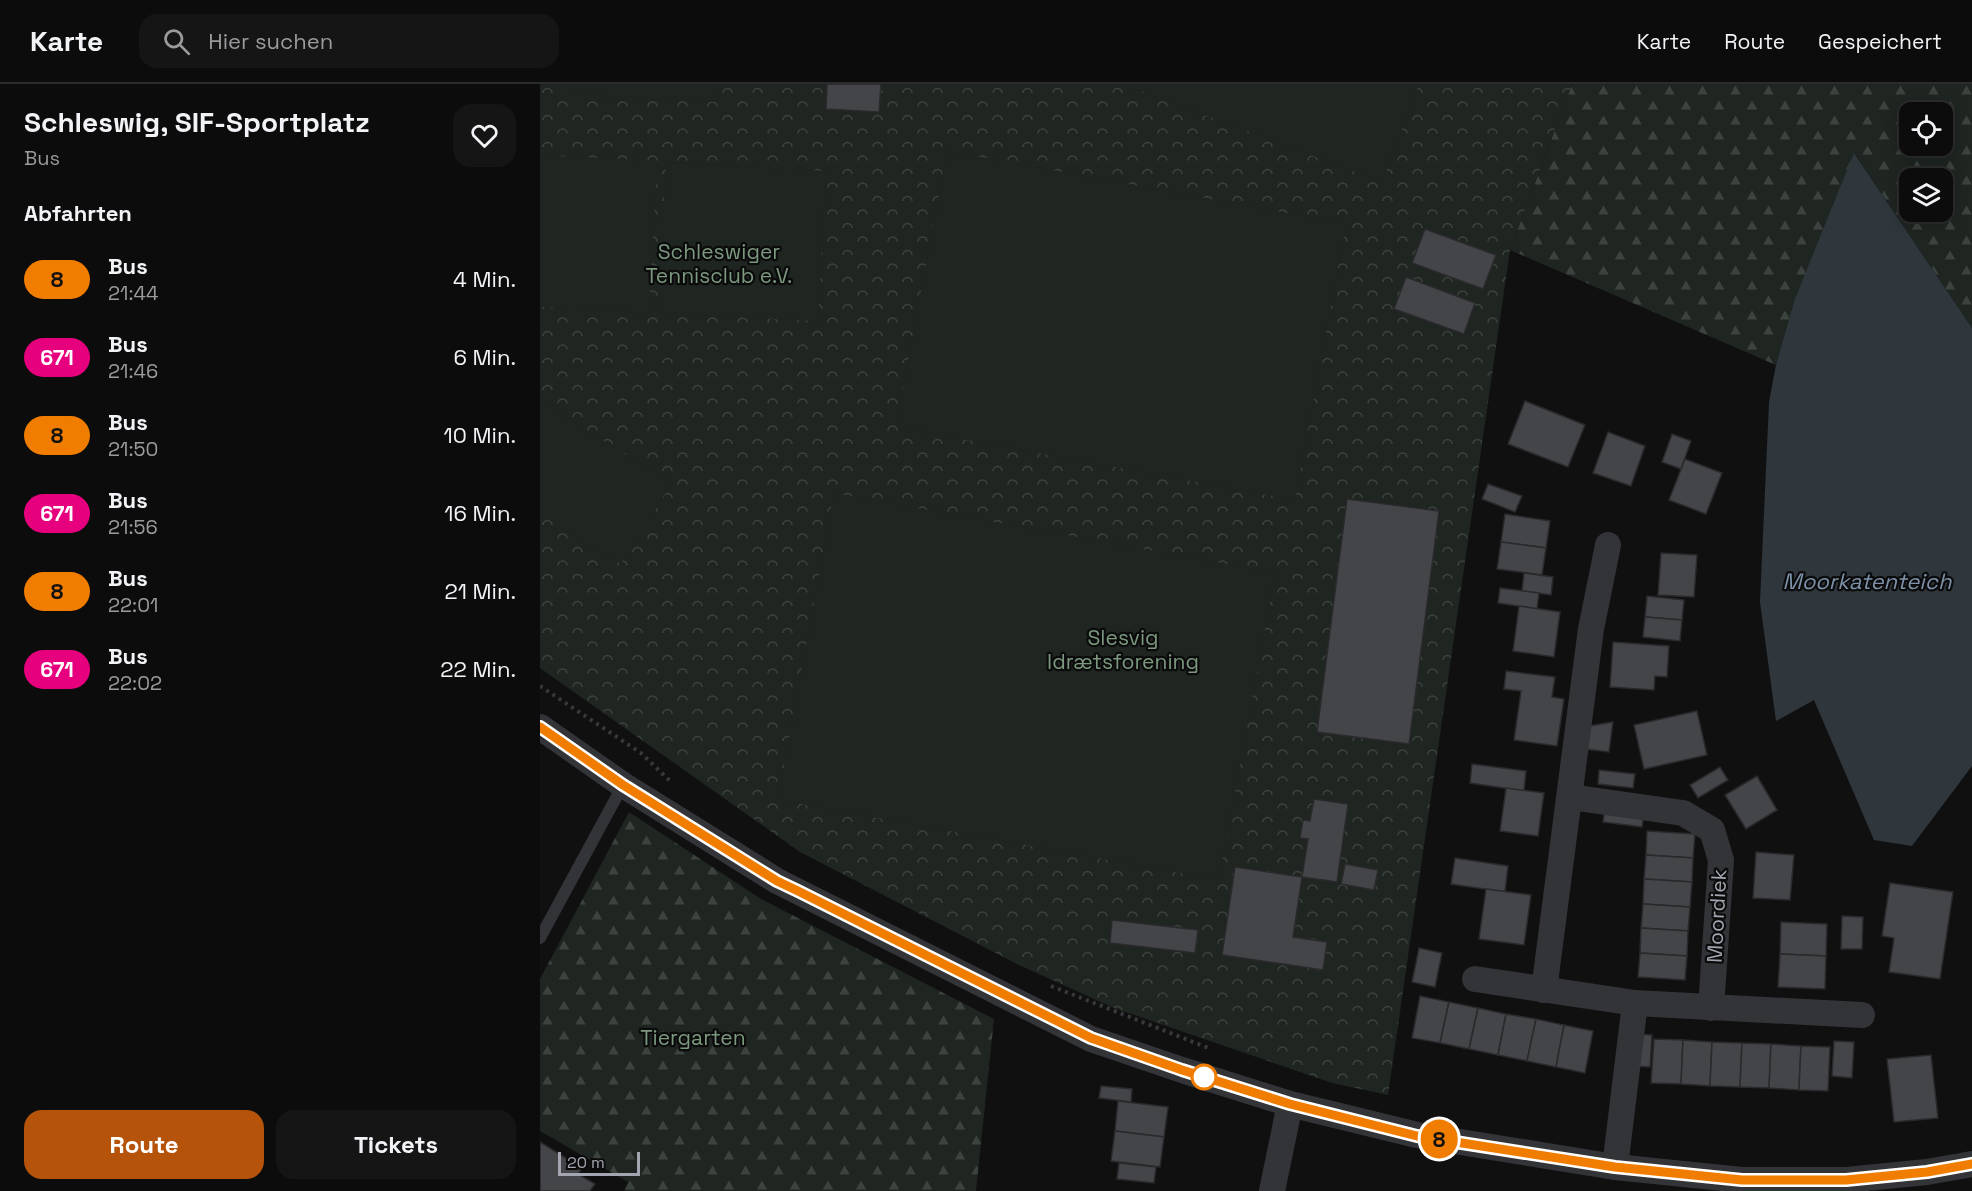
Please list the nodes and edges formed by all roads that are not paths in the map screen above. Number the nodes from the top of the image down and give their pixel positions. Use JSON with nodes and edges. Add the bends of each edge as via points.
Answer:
{"nodes":[{"id":1,"x":1608,"y":545,"type":"dead end"},
{"id":2,"x":540,"y":728,"type":"edge"},
{"id":3,"x":623,"y":785,"type":"junction"},
{"id":4,"x":1570,"y":797,"type":"junction"},
{"id":5,"x":540,"y":938,"type":"edge"},
{"id":6,"x":1475,"y":979,"type":"dead end"},
{"id":7,"x":1544,"y":990,"type":"junction"},
{"id":8,"x":1635,"y":1003,"type":"junction"},
{"id":9,"x":1711,"y":1008,"type":"junction"},
{"id":10,"x":1862,"y":1015,"type":"dead end"},
{"id":11,"x":1290,"y":1104,"type":"junction"},
{"id":12,"x":1972,"y":1164,"type":"edge"},
{"id":13,"x":1615,"y":1167,"type":"junction"},
{"id":14,"x":1272,"y":1191,"type":"edge"}],
"edges":[{"from":1,"to":4,"type":"street","via":[[1591,629]]},
{"from":2,"to":3,"type":"street"},
{"from":3,"to":5,"type":"lane"},
{"from":3,"to":11,"type":"street","via":[[777,881],[1091,1038]]},
{"from":4,"to":7,"type":"street"},
{"from":4,"to":9,"type":"street","name":"Moordiek","via":[[1683,813],[1712,830],[1721,860]]},
{"from":6,"to":7,"type":"street"},
{"from":7,"to":8,"type":"street"},
{"from":8,"to":9,"type":"street"},
{"from":8,"to":13,"type":"street"},
{"from":9,"to":10,"type":"street"},
{"from":11,"to":13,"type":"street","via":[[1417,1136]]},
{"from":11,"to":14,"type":"street"},
{"from":12,"to":13,"type":"street","via":[[1846,1180],[1742,1180]]}]}
